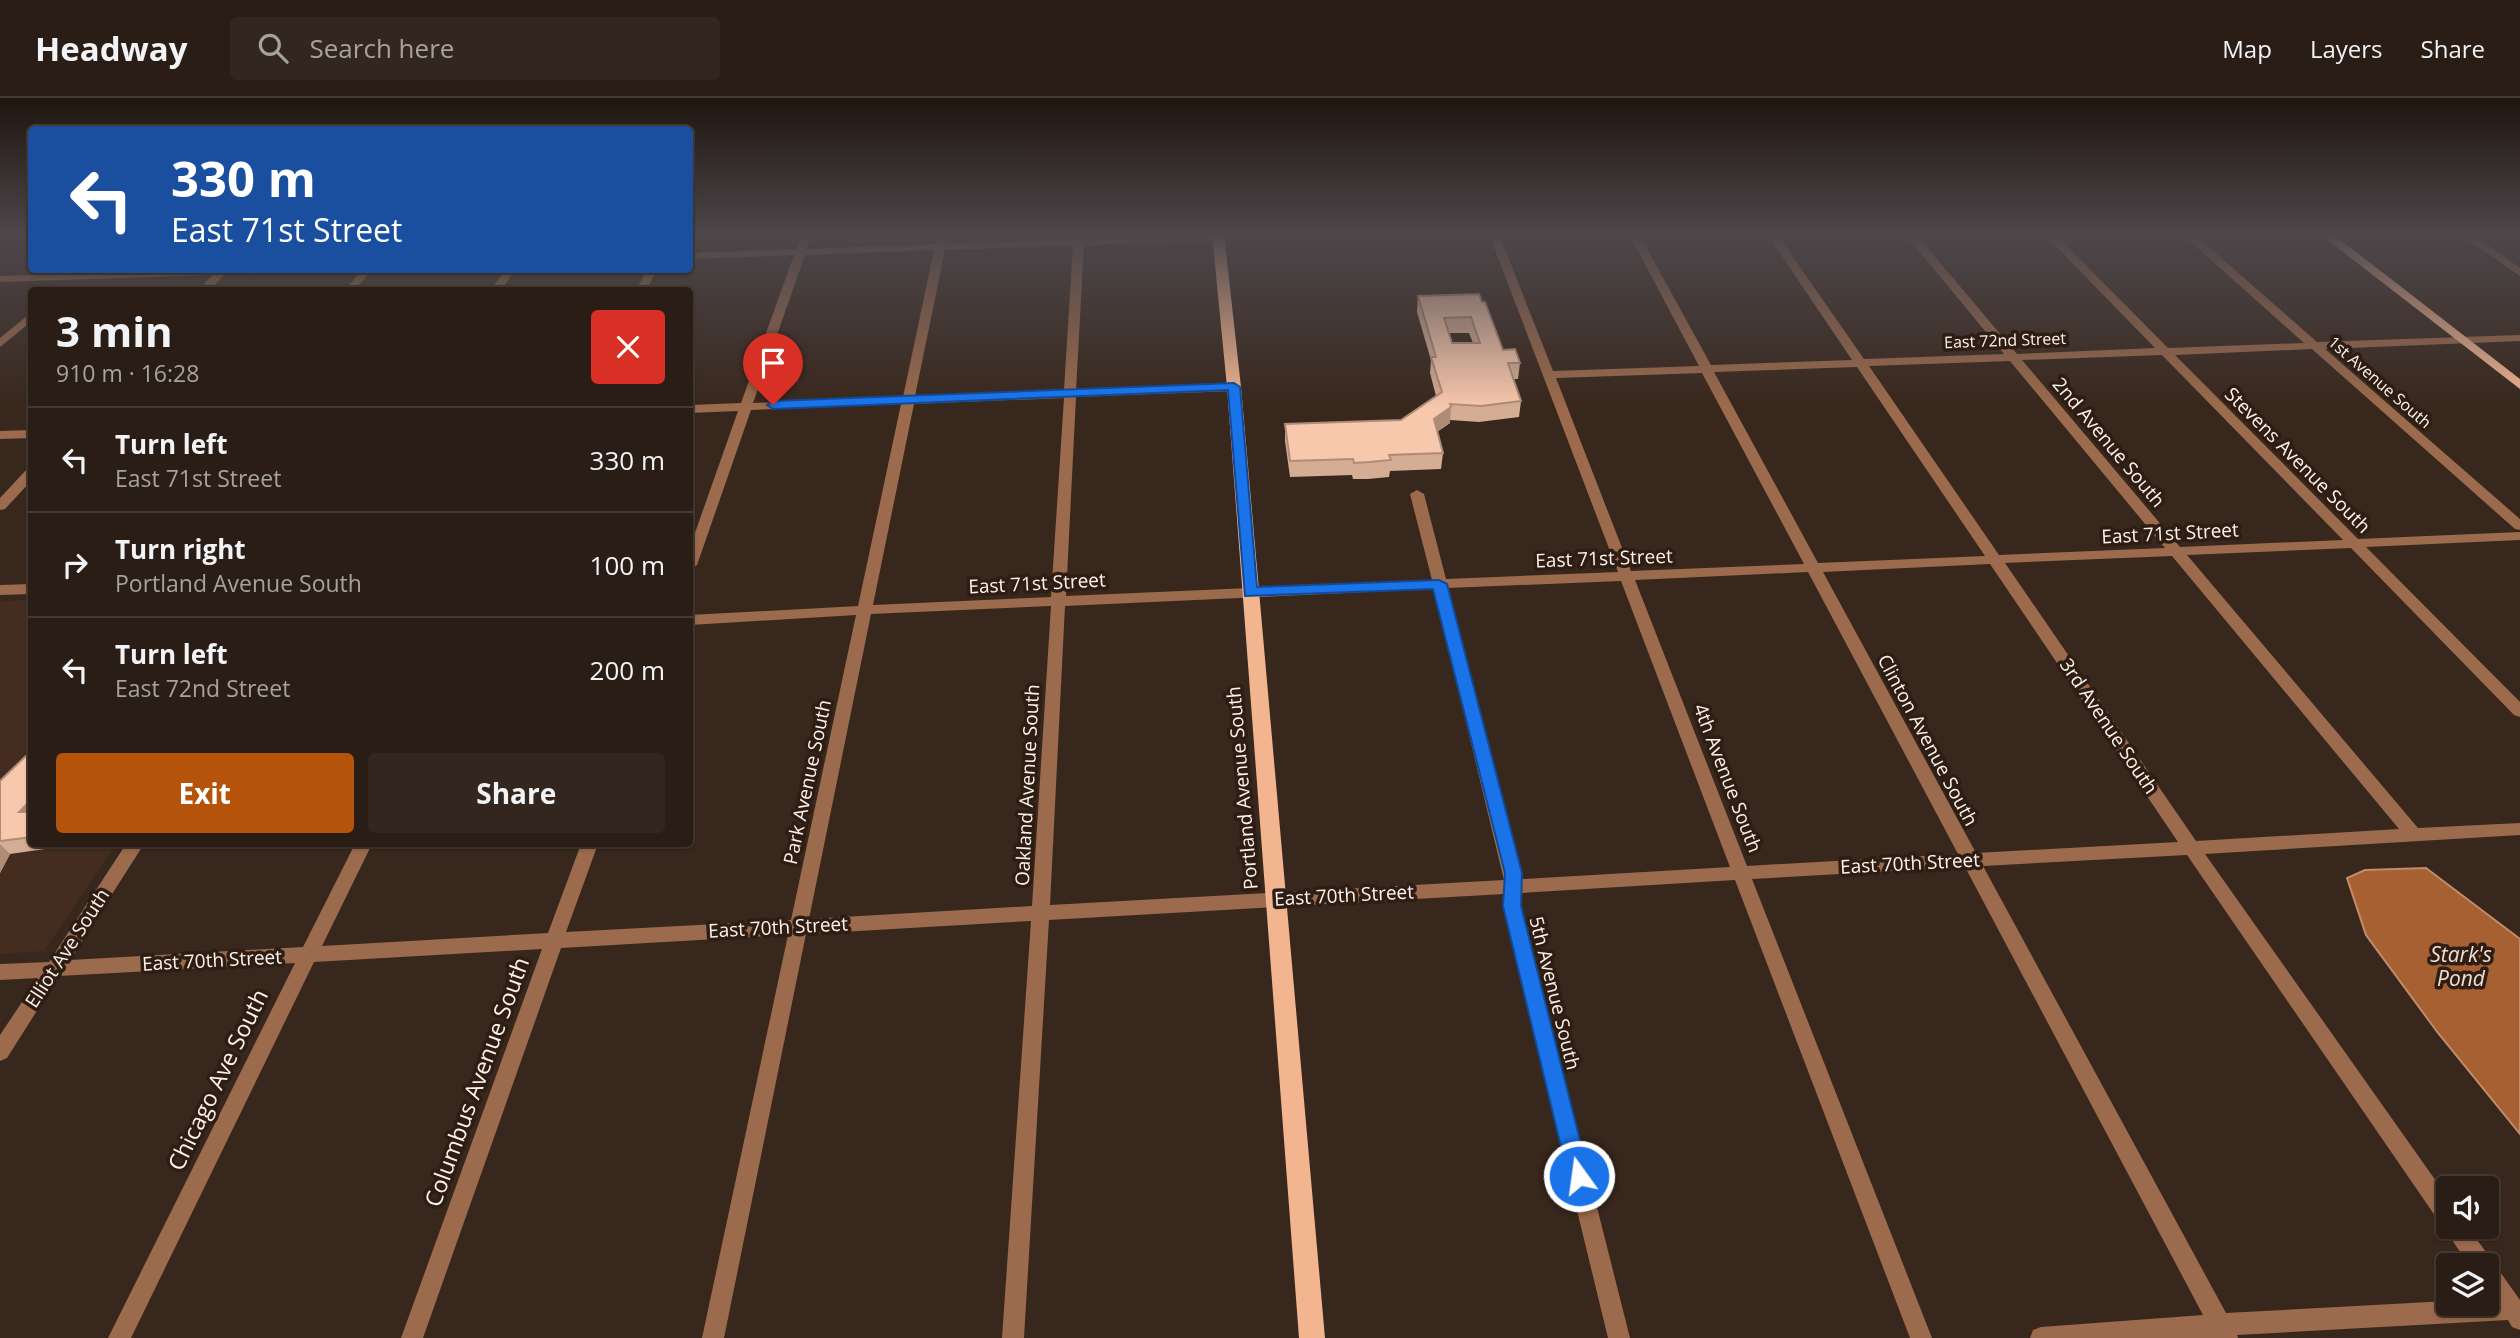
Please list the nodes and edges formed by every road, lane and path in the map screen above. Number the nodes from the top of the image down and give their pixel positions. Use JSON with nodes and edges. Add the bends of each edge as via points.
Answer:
{"nodes":[{"id":1,"x":787,"y":292,"type":"edge"},
{"id":2,"x":931,"y":292,"type":"edge"},
{"id":3,"x":1076,"y":292,"type":"edge"},
{"id":4,"x":1224,"y":292,"type":"edge"},
{"id":5,"x":1517,"y":292,"type":"edge"},
{"id":6,"x":1665,"y":292,"type":"edge"},
{"id":7,"x":1811,"y":292,"type":"edge"},
{"id":8,"x":1958,"y":292,"type":"edge"},
{"id":9,"x":2105,"y":292,"type":"edge"},
{"id":10,"x":2253,"y":292,"type":"edge"},
{"id":11,"x":2400,"y":292,"type":"edge"},
{"id":12,"x":28,"y":319,"type":"edge"},
{"id":13,"x":2520,"y":338,"type":"edge"},
{"id":14,"x":2462,"y":340,"type":"junction"},
{"id":15,"x":0,"y":344,"type":"edge"},
{"id":16,"x":2314,"y":346,"type":"junction"},
{"id":17,"x":2163,"y":351,"type":"junction"},
{"id":18,"x":2013,"y":357,"type":"junction"},
{"id":19,"x":1860,"y":363,"type":"junction"},
{"id":20,"x":1706,"y":369,"type":"junction"},
{"id":21,"x":1549,"y":375,"type":"junction"},
{"id":22,"x":2520,"y":385,"type":"edge"},
{"id":23,"x":1234,"y":387,"type":"junction"},
{"id":24,"x":1069,"y":393,"type":"junction"},
{"id":25,"x":909,"y":399,"type":"junction"},
{"id":26,"x":746,"y":406,"type":"junction"},
{"id":27,"x":693,"y":408,"type":"edge"},
{"id":28,"x":28,"y":434,"type":"edge"},
{"id":29,"x":0,"y":435,"type":"edge"},
{"id":30,"x":28,"y":476,"type":"edge"},
{"id":31,"x":1417,"y":494,"type":"dead end"},
{"id":32,"x":0,"y":506,"type":"edge"},
{"id":33,"x":2520,"y":526,"type":"edge"},
{"id":34,"x":2520,"y":536,"type":"edge"},
{"id":35,"x":2354,"y":544,"type":"junction"},
{"id":36,"x":2176,"y":552,"type":"junction"},
{"id":37,"x":693,"y":556,"type":"edge"},
{"id":38,"x":1995,"y":560,"type":"junction"},
{"id":39,"x":1813,"y":568,"type":"junction"},
{"id":40,"x":1627,"y":576,"type":"junction"},
{"id":41,"x":1439,"y":584,"type":"junction"},
{"id":42,"x":28,"y":589,"type":"edge"},
{"id":43,"x":0,"y":590,"type":"edge"},
{"id":44,"x":1250,"y":592,"type":"junction"},
{"id":45,"x":1058,"y":601,"type":"junction"},
{"id":46,"x":864,"y":610,"type":"junction"},
{"id":47,"x":693,"y":620,"type":"edge"},
{"id":48,"x":2520,"y":711,"type":"edge"},
{"id":49,"x":2520,"y":829,"type":"edge"},
{"id":50,"x":2414,"y":835,"type":"junction"},
{"id":51,"x":133,"y":847,"type":"edge"},
{"id":52,"x":361,"y":847,"type":"edge"},
{"id":53,"x":588,"y":847,"type":"edge"},
{"id":54,"x":2192,"y":848,"type":"junction"},
{"id":55,"x":1969,"y":860,"type":"junction"},
{"id":56,"x":1742,"y":873,"type":"junction"},
{"id":57,"x":1514,"y":886,"type":"junction"},
{"id":58,"x":1276,"y":898,"type":"junction"},
{"id":59,"x":1041,"y":911,"type":"junction"},
{"id":60,"x":799,"y":926,"type":"junction"},
{"id":61,"x":554,"y":939,"type":"junction"},
{"id":62,"x":307,"y":954,"type":"junction"},
{"id":63,"x":53,"y":969,"type":"junction"},
{"id":64,"x":0,"y":972,"type":"edge"},
{"id":65,"x":0,"y":1052,"type":"edge"},
{"id":66,"x":2436,"y":1199,"type":"edge"},
{"id":67,"x":2499,"y":1288,"type":"edge"},
{"id":68,"x":2517,"y":1314,"type":"edge"},
{"id":69,"x":2223,"y":1331,"type":"edge"},
{"id":70,"x":119,"y":1338,"type":"edge"},
{"id":71,"x":412,"y":1338,"type":"edge"},
{"id":72,"x":713,"y":1338,"type":"edge"},
{"id":73,"x":1013,"y":1338,"type":"edge"},
{"id":74,"x":1312,"y":1338,"type":"edge"},
{"id":75,"x":1619,"y":1338,"type":"edge"},
{"id":76,"x":1921,"y":1338,"type":"edge"},
{"id":77,"x":2041,"y":1338,"type":"edge"}],
"edges":[{"from":1,"to":26,"type":"street"},
{"from":2,"to":25,"type":"street","name":"Park Avenue South"},
{"from":3,"to":24,"type":"street","name":"Oakland Avenue South"},
{"from":4,"to":23,"type":"main road","name":"Portland Avenue South"},
{"from":5,"to":21,"type":"street","name":"4th Avenue South"},
{"from":6,"to":20,"type":"street","name":"Clinton Avenue South"},
{"from":7,"to":19,"type":"street","name":"3rd Avenue South"},
{"from":8,"to":18,"type":"street","name":"2nd Avenue South"},
{"from":9,"to":17,"type":"street","name":"Stevens Avenue South"},
{"from":10,"to":16,"type":"street","name":"1st Avenue South"},
{"from":11,"to":14,"type":"main road"},
{"from":12,"to":15,"type":"street"},
{"from":13,"to":14,"type":"street","name":"East 72nd Street"},
{"from":14,"to":16,"type":"street","name":"East 72nd Street"},
{"from":14,"to":22,"type":"main road"},
{"from":16,"to":17,"type":"street","name":"East 72nd Street"},
{"from":16,"to":33,"type":"street","name":"1st Avenue South"},
{"from":17,"to":18,"type":"street","name":"East 72nd Street"},
{"from":17,"to":35,"type":"street","name":"Stevens Avenue South"},
{"from":18,"to":19,"type":"street","name":"East 72nd Street"},
{"from":18,"to":36,"type":"street","name":"2nd Avenue South"},
{"from":19,"to":20,"type":"street","name":"East 72nd Street"},
{"from":19,"to":38,"type":"street","name":"3rd Avenue South"},
{"from":20,"to":21,"type":"street","name":"East 72nd Street"},
{"from":20,"to":39,"type":"street","name":"Clinton Avenue South"},
{"from":21,"to":40,"type":"street","name":"4th Avenue South"},
{"from":23,"to":24,"type":"street"},
{"from":23,"to":44,"type":"main road","name":"Portland Avenue South"},
{"from":24,"to":25,"type":"street"},
{"from":24,"to":45,"type":"street","name":"Oakland Avenue South"},
{"from":25,"to":26,"type":"street"},
{"from":25,"to":46,"type":"street","name":"Park Avenue South"},
{"from":26,"to":27,"type":"street"},
{"from":26,"to":37,"type":"street"},
{"from":28,"to":29,"type":"street"},
{"from":30,"to":32,"type":"street"},
{"from":31,"to":41,"type":"street","name":"5th Avenue South"},
{"from":34,"to":35,"type":"street","name":"East 71st Street"},
{"from":35,"to":36,"type":"street","name":"East 71st Street"},
{"from":35,"to":48,"type":"street","name":"Stevens Avenue South"},
{"from":36,"to":38,"type":"street","name":"East 71st Street"},
{"from":36,"to":50,"type":"street","name":"2nd Avenue South"},
{"from":38,"to":39,"type":"street","name":"East 71st Street"},
{"from":38,"to":54,"type":"street","name":"3rd Avenue South"},
{"from":39,"to":40,"type":"street","name":"East 71st Street"},
{"from":39,"to":55,"type":"street","name":"Clinton Avenue South"},
{"from":40,"to":41,"type":"street","name":"East 71st Street"},
{"from":40,"to":56,"type":"street","name":"4th Avenue South"},
{"from":41,"to":44,"type":"street","name":"East 71st Street"},
{"from":41,"to":57,"type":"street","name":"5th Avenue South"},
{"from":42,"to":43,"type":"street"},
{"from":44,"to":45,"type":"street","name":"East 71st Street"},
{"from":44,"to":58,"type":"main road","name":"Portland Avenue South"},
{"from":45,"to":46,"type":"street","name":"East 71st Street"},
{"from":45,"to":59,"type":"street","name":"Oakland Avenue South"},
{"from":46,"to":47,"type":"street","name":"East 71st Street"},
{"from":46,"to":60,"type":"street","name":"Park Avenue South"},
{"from":49,"to":50,"type":"street","name":"East 70th Street"},
{"from":50,"to":54,"type":"street","name":"East 70th Street"},
{"from":51,"to":63,"type":"street","name":"Elliot Ave South"},
{"from":52,"to":62,"type":"street","name":"Chicago Ave South"},
{"from":53,"to":61,"type":"street","name":"Columbus Avenue South"},
{"from":54,"to":55,"type":"street","name":"East 70th Street"},
{"from":54,"to":66,"type":"street","name":"3rd Avenue South"},
{"from":55,"to":56,"type":"street","name":"East 70th Street"},
{"from":55,"to":69,"type":"street","name":"Clinton Avenue South"},
{"from":56,"to":57,"type":"street","name":"East 70th Street"},
{"from":56,"to":76,"type":"street","name":"4th Avenue South"},
{"from":57,"to":58,"type":"street","name":"East 70th Street"},
{"from":57,"to":75,"type":"street","name":"5th Avenue South","via":[[1512,906]]},
{"from":58,"to":59,"type":"street","name":"East 70th Street"},
{"from":58,"to":74,"type":"main road","name":"Portland Avenue South"},
{"from":59,"to":60,"type":"street","name":"East 70th Street"},
{"from":59,"to":73,"type":"street","name":"Oakland Avenue South"},
{"from":60,"to":61,"type":"street","name":"East 70th Street"},
{"from":60,"to":72,"type":"street","name":"Park Avenue South"},
{"from":61,"to":62,"type":"street","name":"East 70th Street"},
{"from":61,"to":71,"type":"street","name":"Columbus Avenue South"},
{"from":62,"to":63,"type":"street","name":"East 70th Street"},
{"from":62,"to":70,"type":"street","name":"Chicago Ave South"},
{"from":63,"to":64,"type":"street","name":"East 70th Street"},
{"from":63,"to":65,"type":"street","name":"Elliot Ave South"},
{"from":67,"to":68,"type":"street"},
{"from":68,"to":69,"type":"street"},
{"from":69,"to":77,"type":"street"}]}
